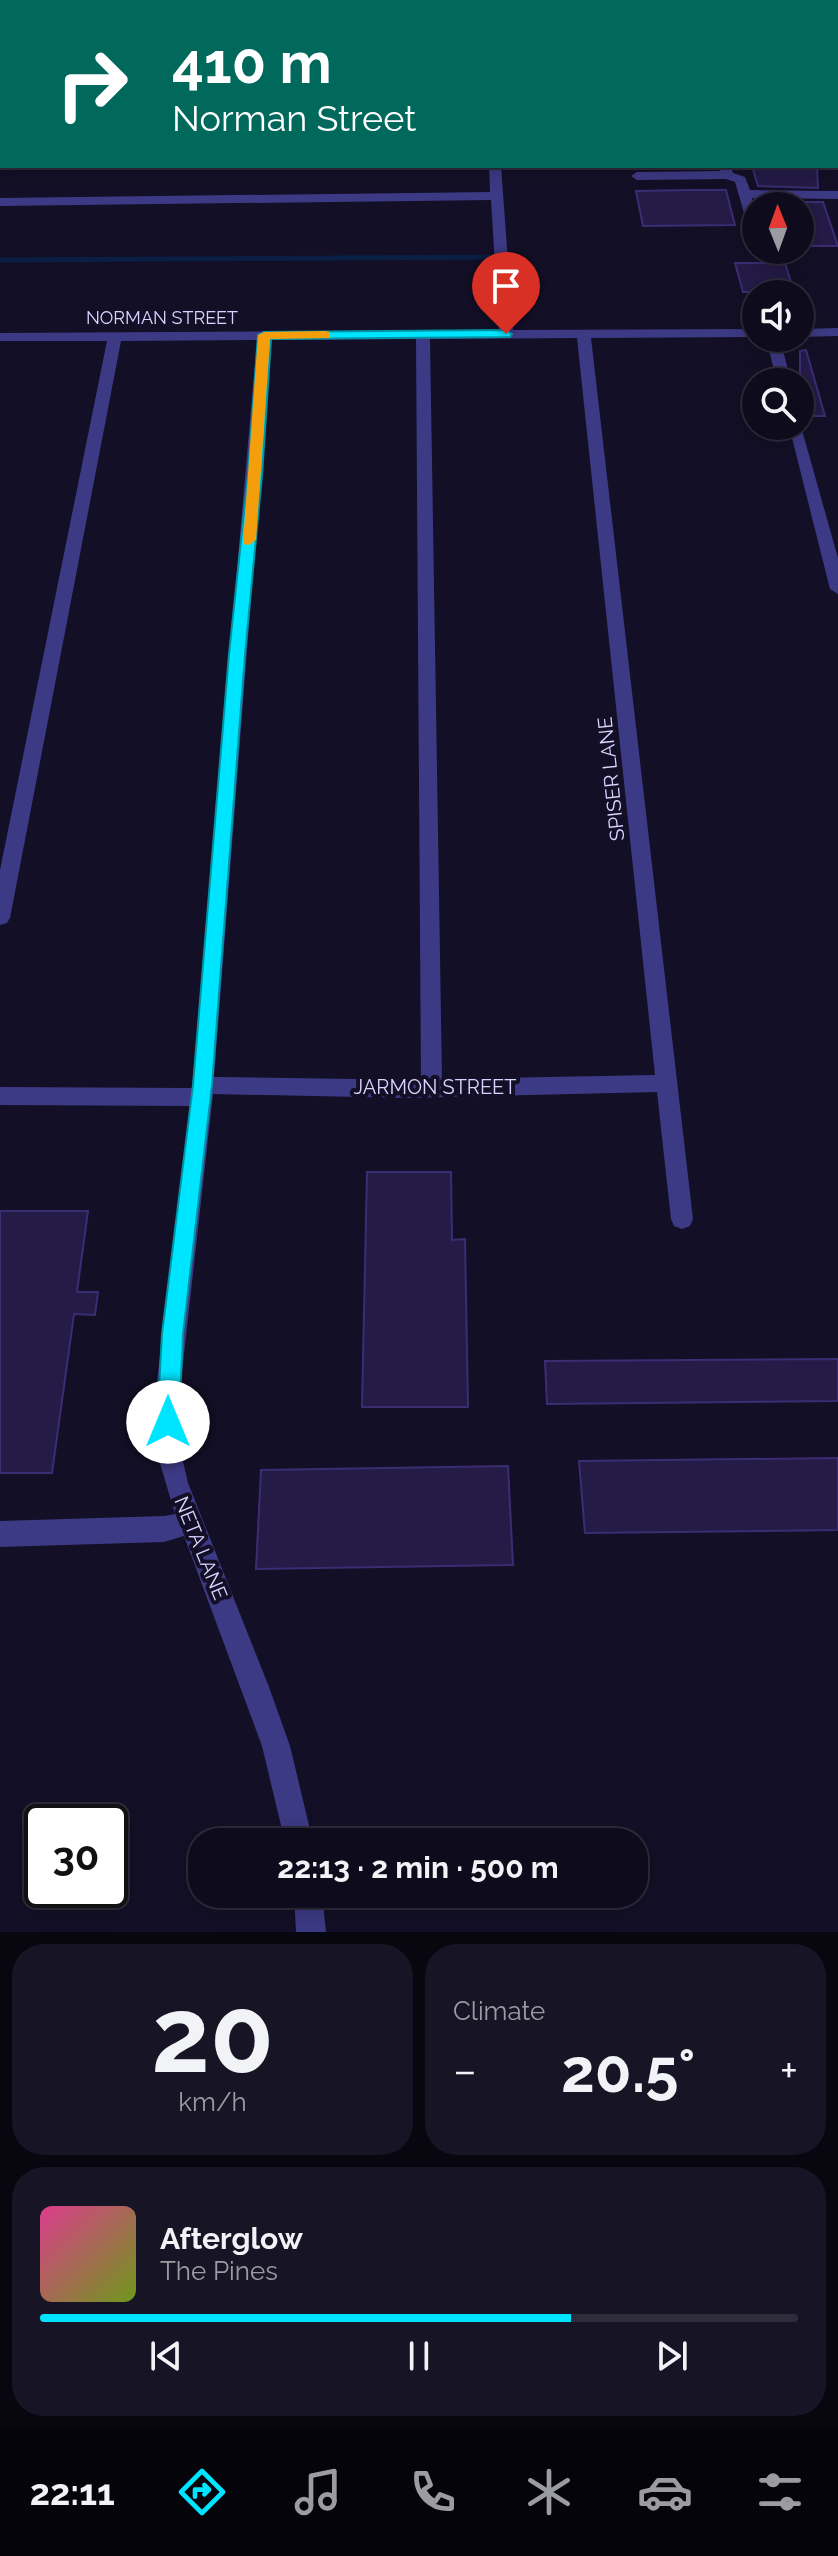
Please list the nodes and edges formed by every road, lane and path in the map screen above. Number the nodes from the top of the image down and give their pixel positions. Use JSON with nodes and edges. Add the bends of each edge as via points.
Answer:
{"nodes":[{"id":1,"x":495,"y":168,"type":"edge"},
{"id":2,"x":726,"y":170,"type":"edge"},
{"id":3,"x":637,"y":176,"type":"dead end"},
{"id":4,"x":744,"y":192,"type":"edge"},
{"id":5,"x":814,"y":195,"type":"edge"},
{"id":6,"x":838,"y":195,"type":"edge"},
{"id":7,"x":497,"y":196,"type":"junction"},
{"id":8,"x":0,"y":202,"type":"edge"},
{"id":9,"x":838,"y":332,"type":"edge"},
{"id":10,"x":742,"y":333,"type":"edge"},
{"id":11,"x":814,"y":333,"type":"edge"},
{"id":12,"x":506,"y":334,"type":"junction"},
{"id":13,"x":584,"y":334,"type":"junction"},
{"id":14,"x":264,"y":335,"type":"junction"},
{"id":15,"x":423,"y":335,"type":"junction"},
{"id":16,"x":115,"y":336,"type":"junction"},
{"id":17,"x":0,"y":337,"type":"edge"},
{"id":18,"x":800,"y":440,"type":"edge"},
{"id":19,"x":838,"y":589,"type":"edge"},
{"id":20,"x":0,"y":918,"type":"edge"},
{"id":21,"x":667,"y":1083,"type":"junction"},
{"id":22,"x":432,"y":1088,"type":"junction"},
{"id":23,"x":202,"y":1091,"type":"junction"},
{"id":24,"x":0,"y":1096,"type":"edge"},
{"id":25,"x":682,"y":1219,"type":"dead end"},
{"id":26,"x":191,"y":1522,"type":"junction"},
{"id":27,"x":0,"y":1534,"type":"edge"},
{"id":28,"x":296,"y":1828,"type":"edge"},
{"id":29,"x":309,"y":1908,"type":"edge"},
{"id":30,"x":311,"y":1932,"type":"edge"}],
"edges":[{"from":1,"to":7,"type":"street"},
{"from":2,"to":3,"type":"street"},
{"from":2,"to":4,"type":"street","via":[[741,180]]},
{"from":5,"to":6,"type":"street"},
{"from":7,"to":8,"type":"street"},
{"from":7,"to":12,"type":"street"},
{"from":9,"to":11,"type":"street"},
{"from":10,"to":13,"type":"street","name":"NORMAN STREET"},
{"from":12,"to":13,"type":"street","name":"NORMAN STREET"},
{"from":12,"to":15,"type":"street","name":"NORMAN STREET"},
{"from":13,"to":21,"type":"street","name":"SPISER LANE"},
{"from":14,"to":15,"type":"street","name":"NORMAN STREET"},
{"from":14,"to":16,"type":"street","name":"NORMAN STREET"},
{"from":14,"to":23,"type":"street","name":"NETA LANE"},
{"from":15,"to":22,"type":"street"},
{"from":16,"to":17,"type":"street","name":"NORMAN STREET"},
{"from":16,"to":20,"type":"street"},
{"from":18,"to":19,"type":"street"},
{"from":21,"to":22,"type":"street","name":"JARMON STREET"},
{"from":21,"to":25,"type":"street","name":"SPISER LANE"},
{"from":22,"to":23,"type":"street","name":"JARMON STREET"},
{"from":23,"to":24,"type":"street","name":"JARMON STREET"},
{"from":23,"to":26,"type":"street","name":"NETA LANE","via":[[168,1390],[169,1453]]},
{"from":26,"to":27,"type":"street","via":[[164,1529]]},
{"from":26,"to":28,"type":"street","name":"NETA LANE","via":[[256,1687]]},
{"from":29,"to":30,"type":"street"}]}
